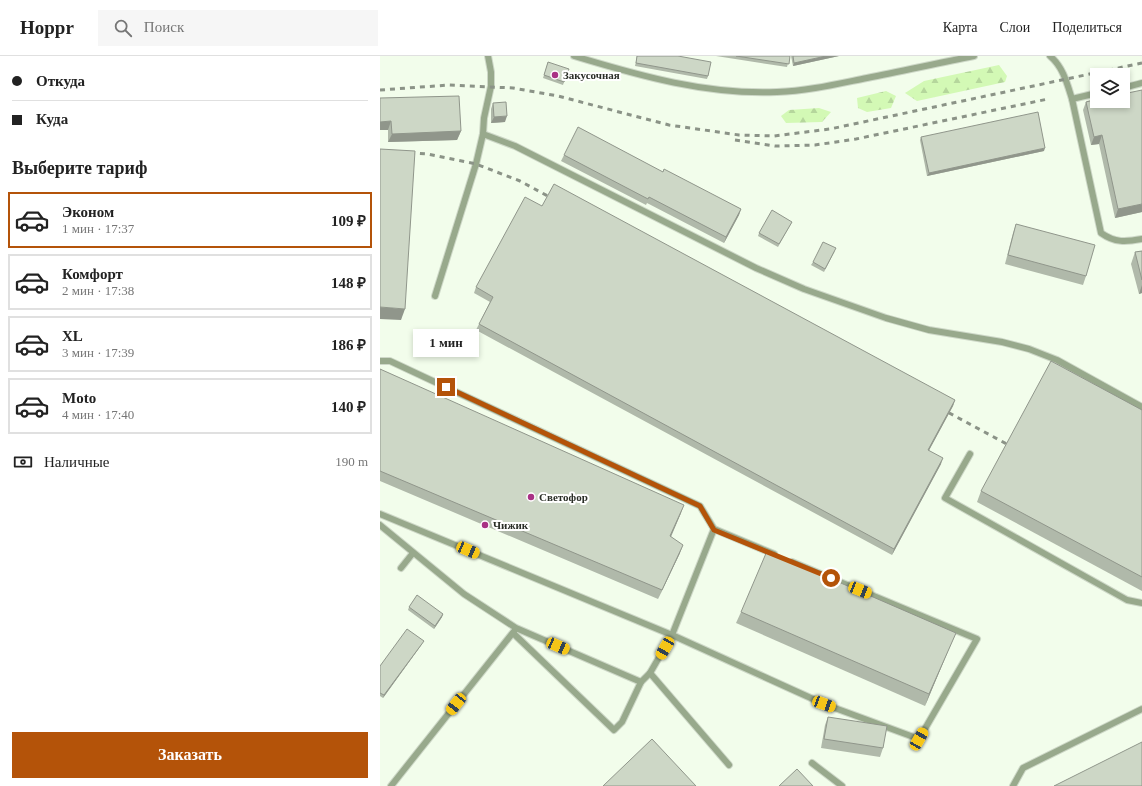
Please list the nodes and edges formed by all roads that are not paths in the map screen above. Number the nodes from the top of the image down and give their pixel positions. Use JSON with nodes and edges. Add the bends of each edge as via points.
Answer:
{"nodes":[{"id":1,"x":488,"y":56,"type":"edge"},
{"id":2,"x":574,"y":56,"type":"edge"},
{"id":3,"x":974,"y":56,"type":"edge"},
{"id":4,"x":1050,"y":56,"type":"edge"},
{"id":5,"x":1142,"y":83,"type":"edge"},
{"id":6,"x":1130,"y":86,"type":"edge"},
{"id":7,"x":1090,"y":95,"type":"edge"},
{"id":8,"x":1072,"y":99,"type":"junction"},
{"id":9,"x":483,"y":134,"type":"junction"},
{"id":10,"x":1142,"y":239,"type":"edge"},
{"id":11,"x":435,"y":296,"type":"dead end"},
{"id":12,"x":380,"y":361,"type":"edge"},
{"id":13,"x":1142,"y":408,"type":"edge"},
{"id":14,"x":970,"y":454,"type":"dead end"},
{"id":15,"x":380,"y":514,"type":"edge"},
{"id":16,"x":380,"y":525,"type":"edge"},
{"id":17,"x":714,"y":530,"type":"junction"},
{"id":18,"x":413,"y":553,"type":"junction"},
{"id":19,"x":780,"y":557,"type":"edge"},
{"id":20,"x":787,"y":560,"type":"edge"},
{"id":21,"x":401,"y":568,"type":"dead end"},
{"id":22,"x":1142,"y":604,"type":"edge"},
{"id":23,"x":515,"y":630,"type":"junction"},
{"id":24,"x":672,"y":635,"type":"junction"},
{"id":25,"x":650,"y":673,"type":"junction"},
{"id":26,"x":641,"y":682,"type":"junction"},
{"id":27,"x":1142,"y":709,"type":"edge"},
{"id":28,"x":812,"y":763,"type":"dead end"},
{"id":29,"x":729,"y":765,"type":"dead end"},
{"id":30,"x":391,"y":786,"type":"edge"},
{"id":31,"x":842,"y":786,"type":"edge"},
{"id":32,"x":1013,"y":786,"type":"edge"}],
"edges":[{"from":1,"to":9,"type":"lane","via":[[491,86]]},
{"from":2,"to":3,"type":"lane","via":[[633,73],[710,90],[776,92],[812,90]]},
{"from":4,"to":8,"type":"lane","via":[[1066,80]]},
{"from":5,"to":6,"type":"lane"},
{"from":7,"to":8,"type":"lane"},
{"from":8,"to":10,"type":"lane","via":[[1101,234],[1120,241]]},
{"from":9,"to":11,"type":"lane"},
{"from":9,"to":13,"type":"lane","via":[[515,146],[756,268],[804,289],[922,328],[1029,349],[1057,360]]},
{"from":12,"to":17,"type":"lane","via":[[390,361],[700,506]]},
{"from":14,"to":22,"type":"lane","via":[[945,498],[1127,600]]},
{"from":15,"to":24,"type":"lane"},
{"from":16,"to":18,"type":"lane"},
{"from":17,"to":19,"type":"lane"},
{"from":17,"to":24,"type":"lane"},
{"from":18,"to":21,"type":"lane"},
{"from":18,"to":23,"type":"lane"},
{"from":20,"to":24,"type":"lane","via":[[977,639],[919,739],[824,704]]},
{"from":23,"to":26,"type":"lane"},
{"from":23,"to":26,"type":"lane","via":[[614,730],[622,722]]},
{"from":23,"to":30,"type":"lane"},
{"from":24,"to":25,"type":"lane"},
{"from":25,"to":26,"type":"lane"},
{"from":25,"to":29,"type":"lane"},
{"from":27,"to":32,"type":"lane","via":[[1023,768]]},
{"from":28,"to":31,"type":"lane"}]}
